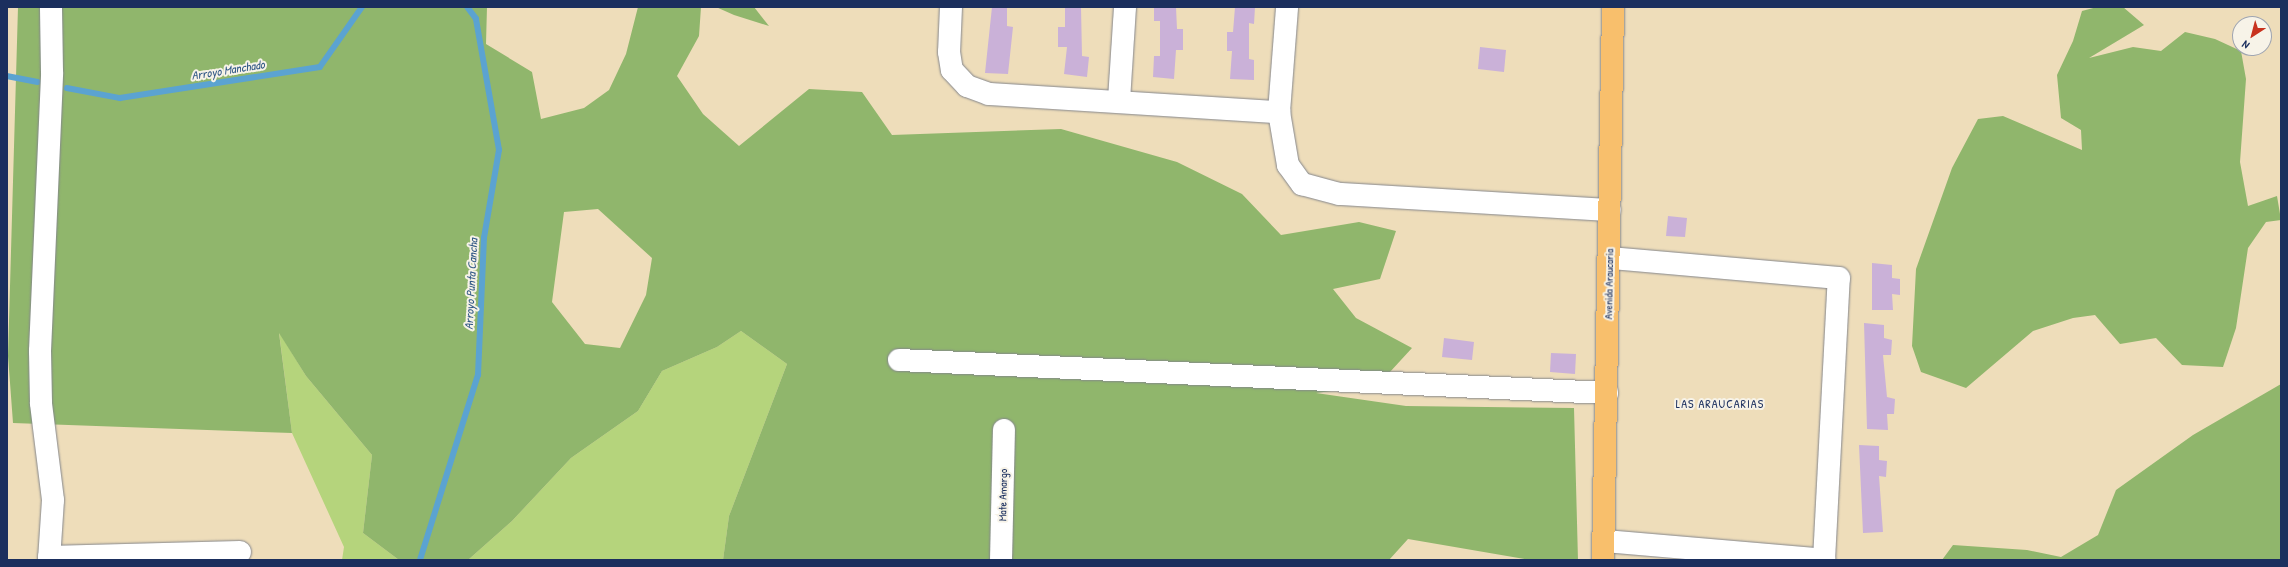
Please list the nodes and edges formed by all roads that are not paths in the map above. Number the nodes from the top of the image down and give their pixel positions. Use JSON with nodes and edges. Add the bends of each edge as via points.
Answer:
{"nodes":[{"id":1,"x":50,"y":7,"type":"edge"},
{"id":2,"x":951,"y":7,"type":"edge"},
{"id":3,"x":1125,"y":7,"type":"edge"},
{"id":4,"x":1287,"y":7,"type":"edge"},
{"id":5,"x":1613,"y":7,"type":"edge"},
{"id":6,"x":1120,"y":100,"type":"junction"},
{"id":7,"x":1279,"y":112,"type":"junction"},
{"id":8,"x":1610,"y":210,"type":"junction"},
{"id":9,"x":1609,"y":258,"type":"junction"},
{"id":10,"x":899,"y":360,"type":"dead end"},
{"id":11,"x":1607,"y":393,"type":"junction"},
{"id":12,"x":1004,"y":430,"type":"dead end"},
{"id":13,"x":1604,"y":551,"type":"edge"},
{"id":14,"x":240,"y":552,"type":"dead end"},
{"id":15,"x":165,"y":557,"type":"edge"},
{"id":16,"x":49,"y":559,"type":"edge"},
{"id":17,"x":1001,"y":560,"type":"edge"}],
"edges":[{"from":1,"to":16,"type":"street","via":[[52,72],[40,351],[41,403],[53,500]]},
{"from":2,"to":6,"type":"street","via":[[949,52],[952,70],[967,86],[989,94]]},
{"from":3,"to":6,"type":"street"},
{"from":4,"to":7,"type":"street"},
{"from":5,"to":8,"type":"main road","name":"Avenida Araucaria"},
{"from":6,"to":7,"type":"street"},
{"from":7,"to":8,"type":"street","via":[[1288,165],[1302,184],[1340,194]]},
{"from":8,"to":9,"type":"main road","name":"Avenida Araucaria"},
{"from":9,"to":11,"type":"main road","name":"Avenida Araucaria"},
{"from":9,"to":13,"type":"street","via":[[1840,278],[1824,560]]},
{"from":10,"to":11,"type":"street"},
{"from":11,"to":13,"type":"main road","name":"Avenida Araucaria"},
{"from":12,"to":17,"type":"street","name":"Mate Amargo"},
{"from":14,"to":15,"type":"street"},
{"from":15,"to":16,"type":"street"}]}
